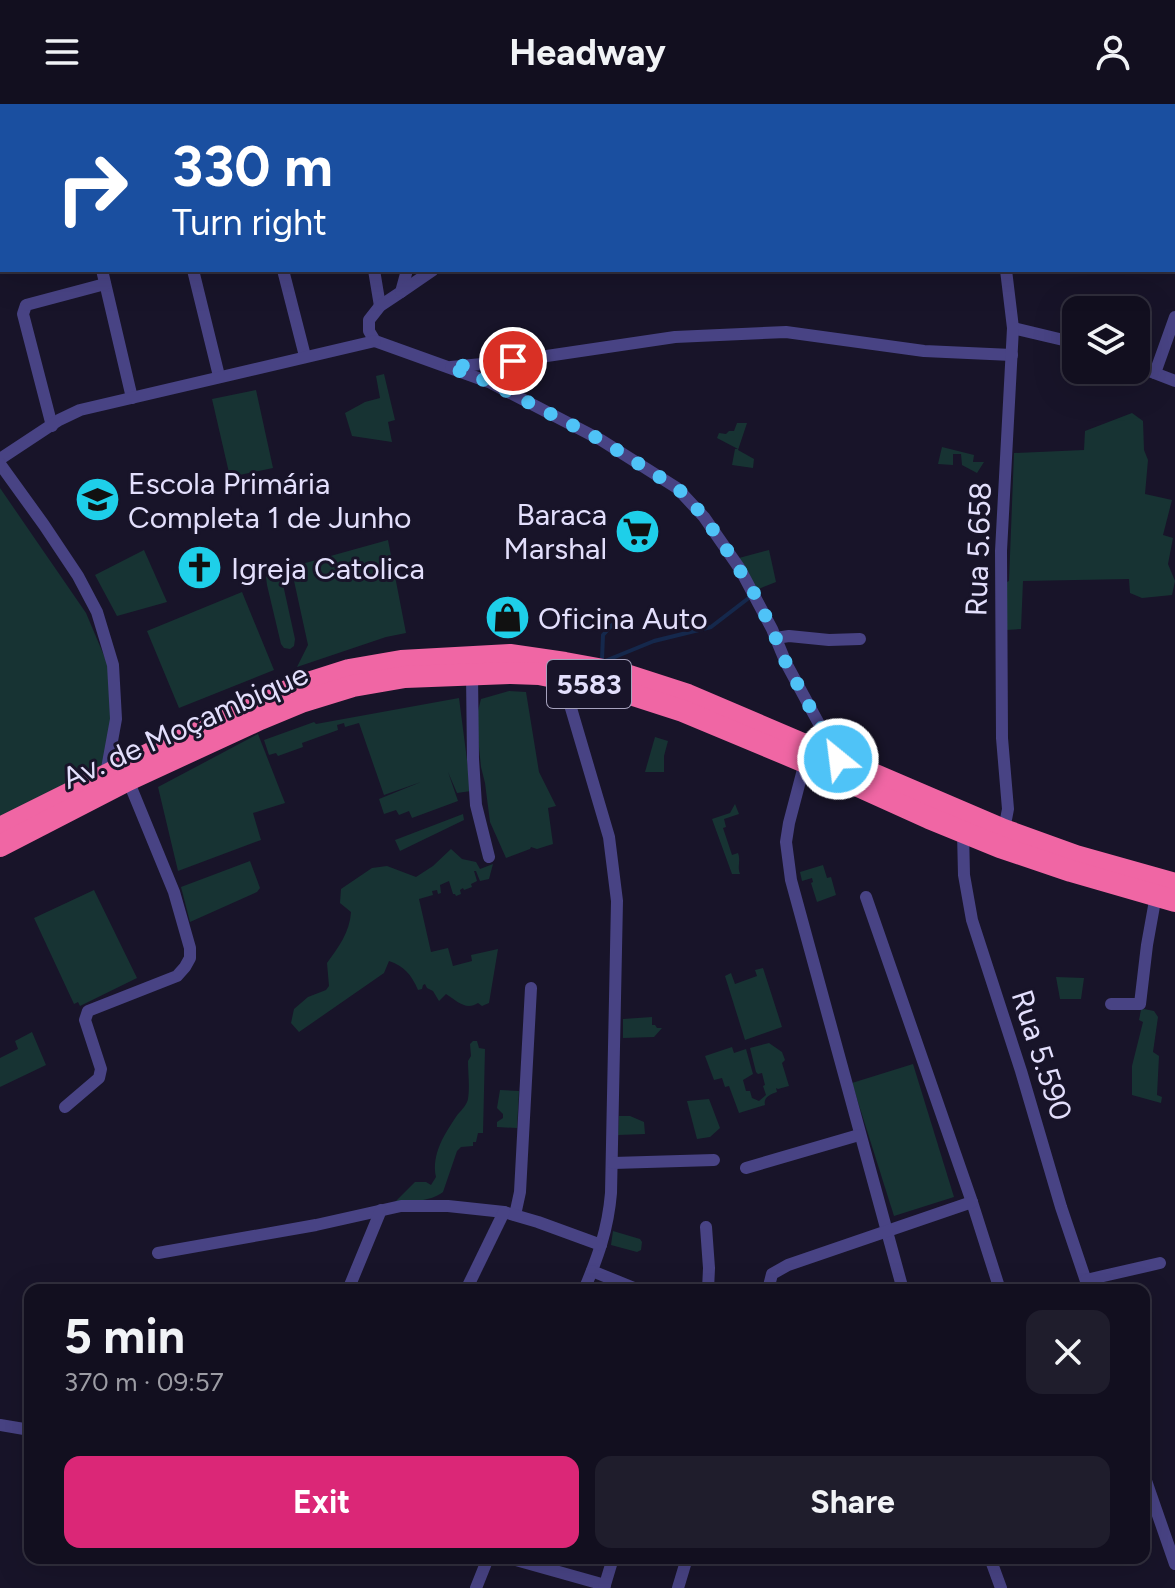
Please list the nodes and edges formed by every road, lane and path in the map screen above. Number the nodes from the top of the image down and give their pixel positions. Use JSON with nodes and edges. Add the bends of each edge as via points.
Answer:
{"nodes":[{"id":1,"x":102,"y":272,"type":"edge"},
{"id":2,"x":193,"y":272,"type":"edge"},
{"id":3,"x":284,"y":272,"type":"edge"},
{"id":4,"x":374,"y":272,"type":"edge"},
{"id":5,"x":406,"y":272,"type":"edge"},
{"id":6,"x":430,"y":272,"type":"edge"},
{"id":7,"x":1006,"y":272,"type":"edge"},
{"id":8,"x":105,"y":284,"type":"junction"},
{"id":9,"x":401,"y":292,"type":"junction"},
{"id":10,"x":380,"y":306,"type":"junction"},
{"id":11,"x":1175,"y":317,"type":"edge"},
{"id":12,"x":1013,"y":328,"type":"junction"},
{"id":13,"x":1062,"y":340,"type":"edge"},
{"id":14,"x":375,"y":341,"type":"junction"},
{"id":15,"x":1012,"y":355,"type":"junction"},
{"id":16,"x":305,"y":356,"type":"junction"},
{"id":17,"x":449,"y":367,"type":"junction"},
{"id":18,"x":1150,"y":371,"type":"edge"},
{"id":19,"x":1155,"y":373,"type":"junction"},
{"id":20,"x":219,"y":376,"type":"junction"},
{"id":21,"x":1175,"y":381,"type":"edge"},
{"id":22,"x":132,"y":398,"type":"junction"},
{"id":23,"x":52,"y":426,"type":"junction"},
{"id":24,"x":0,"y":462,"type":"edge"},
{"id":25,"x":776,"y":638,"type":"junction"},
{"id":26,"x":860,"y":639,"type":"dead end"},
{"id":27,"x":472,"y":674,"type":"junction"},
{"id":28,"x":556,"y":677,"type":"junction"},
{"id":29,"x":838,"y":759,"type":"junction"},
{"id":30,"x":805,"y":762,"type":"junction"},
{"id":31,"x":106,"y":774,"type":"junction"},
{"id":32,"x":128,"y":780,"type":"junction"},
{"id":33,"x":0,"y":828,"type":"edge"},
{"id":34,"x":1004,"y":830,"type":"junction"},
{"id":35,"x":963,"y":832,"type":"junction"},
{"id":36,"x":0,"y":846,"type":"edge"},
{"id":37,"x":489,"y":857,"type":"dead end"},
{"id":38,"x":1171,"y":889,"type":"edge"},
{"id":39,"x":866,"y":897,"type":"dead end"},
{"id":40,"x":531,"y":988,"type":"dead end"},
{"id":41,"x":1111,"y":1004,"type":"dead end"},
{"id":42,"x":65,"y":1107,"type":"dead end"},
{"id":43,"x":859,"y":1135,"type":"junction"},
{"id":44,"x":714,"y":1160,"type":"dead end"},
{"id":45,"x":613,"y":1163,"type":"junction"},
{"id":46,"x":746,"y":1168,"type":"dead end"},
{"id":47,"x":972,"y":1202,"type":"junction"},
{"id":48,"x":381,"y":1210,"type":"junction"},
{"id":49,"x":510,"y":1214,"type":"junction"},
{"id":50,"x":706,"y":1227,"type":"dead end"},
{"id":51,"x":887,"y":1230,"type":"junction"},
{"id":52,"x":601,"y":1245,"type":"junction"},
{"id":53,"x":158,"y":1253,"type":"dead end"},
{"id":54,"x":1160,"y":1263,"type":"dead end"},
{"id":55,"x":592,"y":1271,"type":"junction"},
{"id":56,"x":350,"y":1284,"type":"edge"},
{"id":57,"x":469,"y":1284,"type":"edge"},
{"id":58,"x":587,"y":1284,"type":"edge"},
{"id":59,"x":624,"y":1284,"type":"edge"},
{"id":60,"x":708,"y":1284,"type":"edge"},
{"id":61,"x":770,"y":1284,"type":"edge"},
{"id":62,"x":901,"y":1284,"type":"edge"},
{"id":63,"x":998,"y":1284,"type":"edge"},
{"id":64,"x":1088,"y":1284,"type":"edge"},
{"id":65,"x":1091,"y":1284,"type":"edge"},
{"id":66,"x":0,"y":1425,"type":"edge"},
{"id":67,"x":24,"y":1429,"type":"edge"},
{"id":68,"x":1150,"y":1492,"type":"edge"},
{"id":69,"x":486,"y":1564,"type":"edge"},
{"id":70,"x":529,"y":1564,"type":"edge"},
{"id":71,"x":611,"y":1564,"type":"edge"},
{"id":72,"x":685,"y":1564,"type":"edge"},
{"id":73,"x":992,"y":1564,"type":"edge"},
{"id":74,"x":1175,"y":1564,"type":"edge"},
{"id":75,"x":604,"y":1586,"type":"edge"},
{"id":76,"x":476,"y":1588,"type":"edge"},
{"id":77,"x":678,"y":1588,"type":"edge"},
{"id":78,"x":1001,"y":1588,"type":"edge"}],
"edges":[{"from":1,"to":8,"type":"street"},
{"from":2,"to":20,"type":"street"},
{"from":3,"to":16,"type":"street"},
{"from":4,"to":10,"type":"street"},
{"from":5,"to":9,"type":"street"},
{"from":6,"to":9,"type":"street"},
{"from":7,"to":12,"type":"street","name":"Rua 5.658"},
{"from":8,"to":22,"type":"street"},
{"from":8,"to":23,"type":"street","via":[[23,309]]},
{"from":9,"to":10,"type":"street"},
{"from":10,"to":14,"type":"street","via":[[369,320]]},
{"from":11,"to":19,"type":"street"},
{"from":12,"to":13,"type":"street"},
{"from":12,"to":15,"type":"street","name":"Rua 5.658"},
{"from":14,"to":16,"type":"street"},
{"from":14,"to":17,"type":"street"},
{"from":15,"to":17,"type":"street","via":[[924,351],[786,332],[675,337]]},
{"from":15,"to":34,"type":"street","name":"Rua 5.658","via":[[1001,551],[1002,738],[1008,809]]},
{"from":16,"to":20,"type":"street"},
{"from":17,"to":25,"type":"street","via":[[601,440],[677,488],[733,558]]},
{"from":18,"to":19,"type":"street"},
{"from":19,"to":21,"type":"street"},
{"from":20,"to":22,"type":"street"},
{"from":22,"to":23,"type":"street","via":[[80,410]]},
{"from":23,"to":24,"type":"street"},
{"from":24,"to":31,"type":"street","via":[[97,612],[113,665],[116,719]]},
{"from":25,"to":26,"type":"street"},
{"from":25,"to":29,"type":"street"},
{"from":27,"to":28,"type":"highway","name":"Av. de Moçambique","number":"5583"},
{"from":27,"to":32,"type":"highway","name":"Av. de Moçambique","number":"5583","via":[[405,677],[301,702]]},
{"from":27,"to":37,"type":"street","via":[[476,805]]},
{"from":28,"to":30,"type":"highway","name":"Av. de Moçambique","number":"5583","via":[[683,711]]},
{"from":28,"to":45,"type":"street","via":[[568,698],[598,797],[613,866]]},
{"from":29,"to":31,"type":"highway","name":"Av. de Moçambique","number":"5583","via":[[688,695],[620,673],[510,655],[401,661],[349,670],[255,704]]},
{"from":29,"to":34,"type":"highway","name":"Av. de Moçambique","number":"5583"},
{"from":30,"to":35,"type":"highway","name":"Av. de Moçambique","number":"5583"},
{"from":30,"to":43,"type":"street","via":[[787,832],[791,880]]},
{"from":31,"to":33,"type":"highway","name":"Av. de Moçambique","number":"5583"},
{"from":32,"to":36,"type":"highway","name":"Av. de Moçambique","number":"5583"},
{"from":32,"to":42,"type":"street","via":[[174,892],[190,958],[177,976],[88,1011],[85,1020],[101,1074]]},
{"from":34,"to":38,"type":"highway","name":"Av. de Moçambique","number":"5583"},
{"from":35,"to":38,"type":"highway","name":"Av. de Moçambique","number":"5583","via":[[1071,871]]},
{"from":35,"to":64,"type":"street","name":"Rua 5.590","via":[[972,920]]},
{"from":38,"to":41,"type":"street","via":[[1147,945],[1140,1004]]},
{"from":39,"to":47,"type":"street"},
{"from":40,"to":49,"type":"street","via":[[521,1179]]},
{"from":43,"to":46,"type":"street"},
{"from":43,"to":51,"type":"street"},
{"from":44,"to":45,"type":"street"},
{"from":45,"to":52,"type":"street"},
{"from":47,"to":51,"type":"street"},
{"from":47,"to":63,"type":"street"},
{"from":48,"to":49,"type":"street","via":[[448,1206]]},
{"from":48,"to":53,"type":"street"},
{"from":48,"to":56,"type":"street"},
{"from":49,"to":52,"type":"street"},
{"from":49,"to":57,"type":"street"},
{"from":50,"to":60,"type":"street"},
{"from":51,"to":61,"type":"street","via":[[779,1269]]},
{"from":51,"to":62,"type":"street"},
{"from":52,"to":55,"type":"street"},
{"from":54,"to":65,"type":"street"},
{"from":55,"to":58,"type":"street"},
{"from":55,"to":59,"type":"street"},
{"from":66,"to":67,"type":"street"},
{"from":68,"to":74,"type":"street"},
{"from":69,"to":76,"type":"street"},
{"from":70,"to":75,"type":"street"},
{"from":71,"to":75,"type":"street"},
{"from":72,"to":77,"type":"street"},
{"from":73,"to":78,"type":"street"}]}
